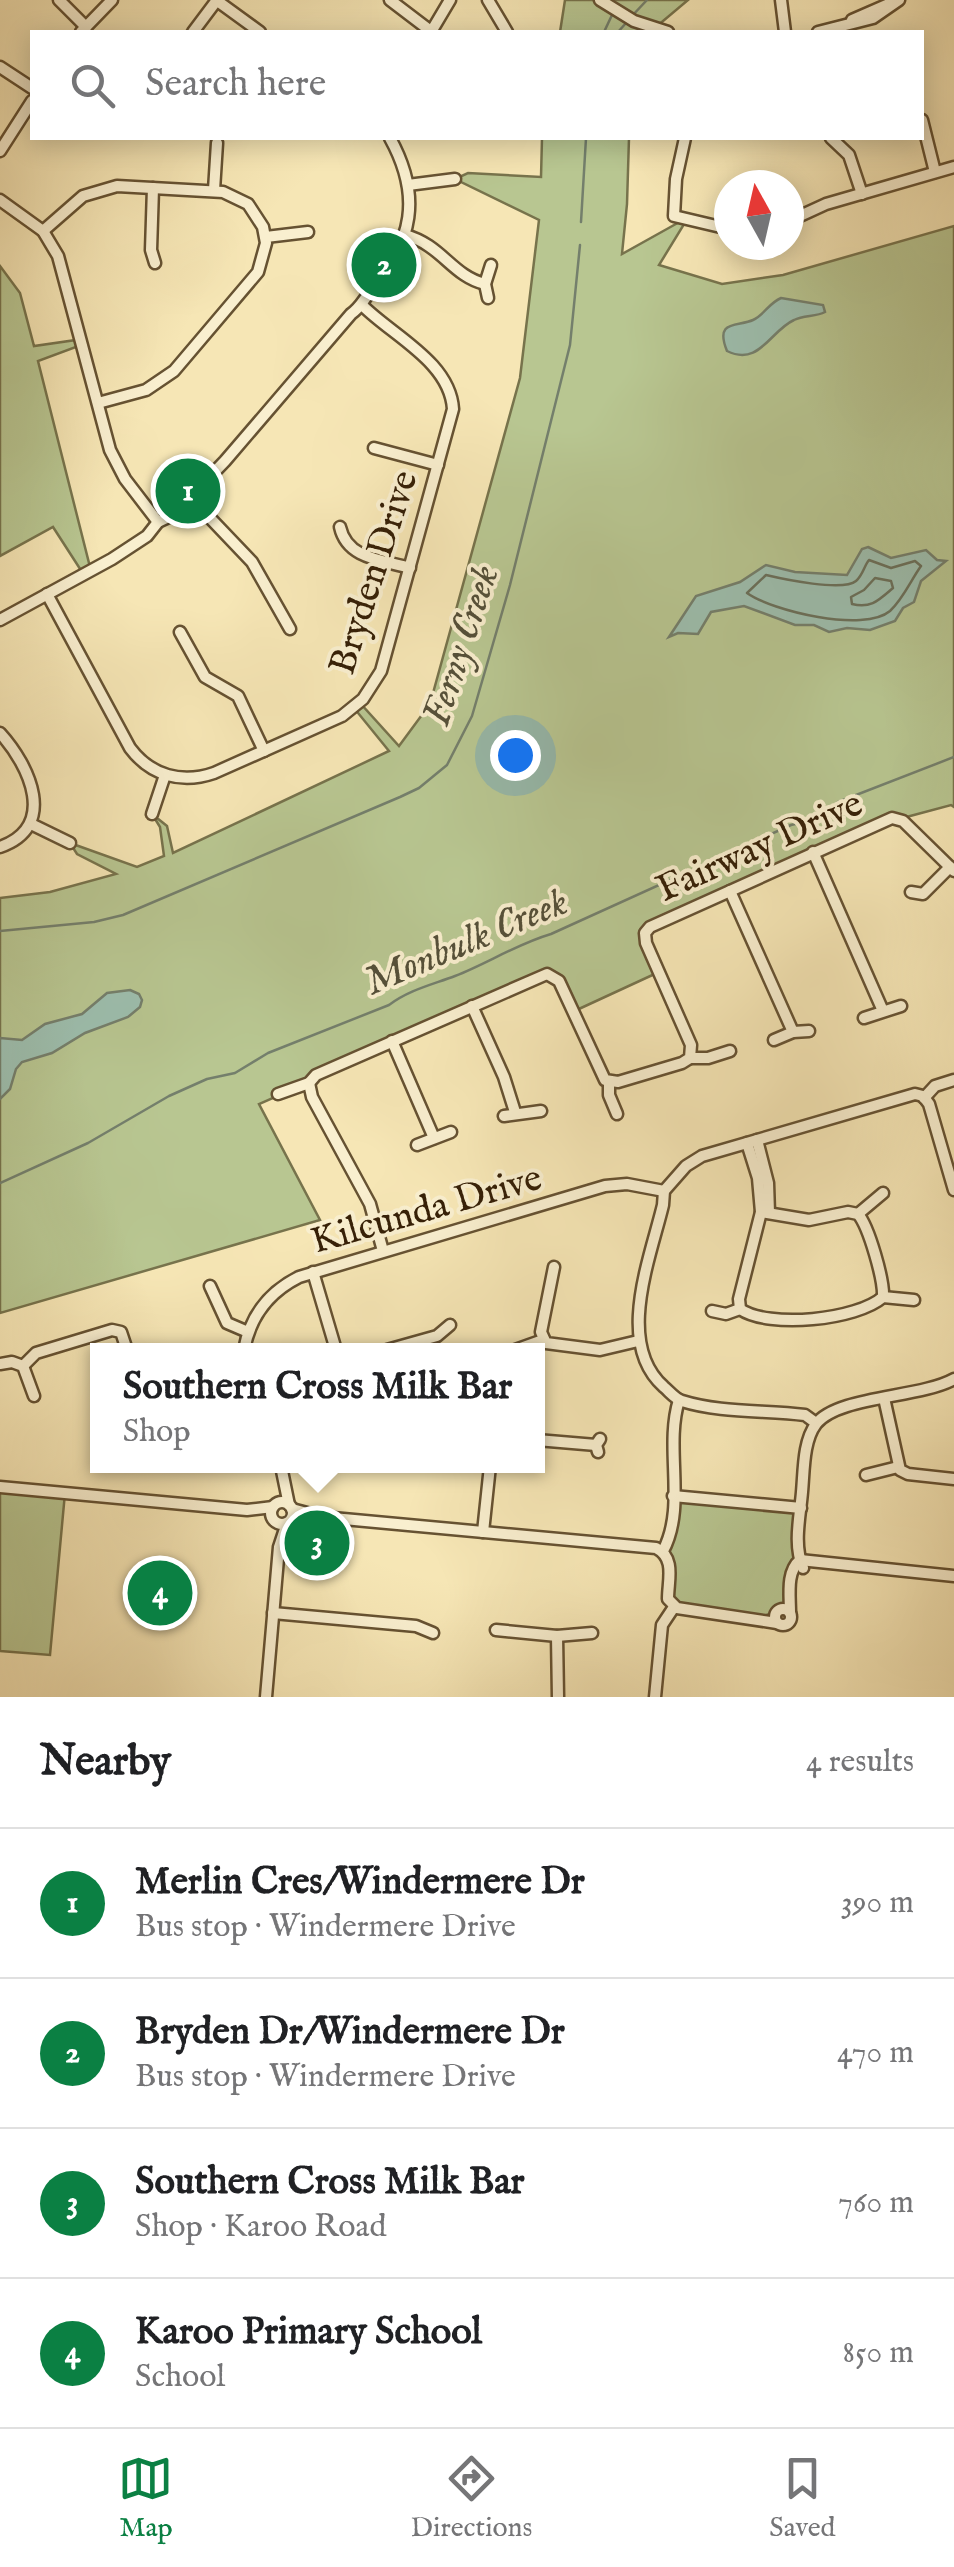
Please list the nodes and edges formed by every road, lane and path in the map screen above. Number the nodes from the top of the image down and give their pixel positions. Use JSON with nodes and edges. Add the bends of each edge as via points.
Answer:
{"nodes":[{"id":1,"x":59,"y":0,"type":"edge"},
{"id":2,"x":112,"y":0,"type":"edge"},
{"id":3,"x":216,"y":0,"type":"edge"},
{"id":4,"x":390,"y":0,"type":"edge"},
{"id":5,"x":450,"y":0,"type":"edge"},
{"id":6,"x":488,"y":0,"type":"edge"},
{"id":7,"x":600,"y":0,"type":"edge"},
{"id":8,"x":781,"y":0,"type":"edge"},
{"id":9,"x":898,"y":0,"type":"edge"},
{"id":10,"x":84,"y":30,"type":"edge"},
{"id":11,"x":194,"y":30,"type":"edge"},
{"id":12,"x":257,"y":30,"type":"edge"},
{"id":13,"x":429,"y":30,"type":"edge"},
{"id":14,"x":433,"y":30,"type":"edge"},
{"id":15,"x":505,"y":30,"type":"edge"},
{"id":16,"x":663,"y":30,"type":"edge"},
{"id":17,"x":785,"y":30,"type":"edge"},
{"id":18,"x":826,"y":30,"type":"edge"},
{"id":19,"x":0,"y":66,"type":"edge"},
{"id":20,"x":30,"y":87,"type":"edge"},
{"id":21,"x":30,"y":104,"type":"edge"},
{"id":22,"x":924,"y":128,"type":"edge"},
{"id":23,"x":391,"y":140,"type":"edge"},
{"id":24,"x":686,"y":140,"type":"edge"},
{"id":25,"x":833,"y":140,"type":"edge"},
{"id":26,"x":216,"y":143,"type":"dead end"},
{"id":27,"x":0,"y":151,"type":"edge"},
{"id":28,"x":954,"y":167,"type":"edge"},
{"id":29,"x":935,"y":172,"type":"junction"},
{"id":30,"x":455,"y":180,"type":"dead end"},
{"id":31,"x":408,"y":185,"type":"junction"},
{"id":32,"x":154,"y":188,"type":"junction"},
{"id":33,"x":214,"y":190,"type":"junction"},
{"id":34,"x":862,"y":194,"type":"junction"},
{"id":35,"x":0,"y":200,"type":"edge"},
{"id":36,"x":804,"y":214,"type":"edge"},
{"id":37,"x":714,"y":225,"type":"edge"},
{"id":38,"x":43,"y":232,"type":"junction"},
{"id":39,"x":308,"y":232,"type":"dead end"},
{"id":40,"x":406,"y":235,"type":"junction"},
{"id":41,"x":266,"y":238,"type":"junction"},
{"id":42,"x":156,"y":263,"type":"dead end"},
{"id":43,"x":491,"y":265,"type":"dead end"},
{"id":44,"x":485,"y":284,"type":"junction"},
{"id":45,"x":488,"y":298,"type":"dead end"},
{"id":46,"x":363,"y":306,"type":"junction"},
{"id":47,"x":98,"y":402,"type":"junction"},
{"id":48,"x":374,"y":448,"type":"dead end"},
{"id":49,"x":438,"y":465,"type":"junction"},
{"id":50,"x":191,"y":498,"type":"junction"},
{"id":51,"x":158,"y":522,"type":"junction"},
{"id":52,"x":340,"y":527,"type":"dead end"},
{"id":53,"x":410,"y":568,"type":"junction"},
{"id":54,"x":48,"y":594,"type":"junction"},
{"id":55,"x":0,"y":620,"type":"edge"},
{"id":56,"x":290,"y":630,"type":"dead end"},
{"id":57,"x":180,"y":632,"type":"dead end"},
{"id":58,"x":0,"y":733,"type":"edge"},
{"id":59,"x":264,"y":750,"type":"junction"},
{"id":60,"x":165,"y":775,"type":"junction"},
{"id":61,"x":152,"y":814,"type":"dead end"},
{"id":62,"x":31,"y":824,"type":"junction"},
{"id":63,"x":70,"y":843,"type":"dead end"},
{"id":64,"x":0,"y":847,"type":"edge"},
{"id":65,"x":813,"y":852,"type":"junction"},
{"id":66,"x":952,"y":869,"type":"edge"},
{"id":67,"x":730,"y":891,"type":"junction"},
{"id":68,"x":920,"y":896,"type":"dead end"},
{"id":69,"x":472,"y":1006,"type":"junction"},
{"id":70,"x":901,"y":1006,"type":"dead end"},
{"id":71,"x":883,"y":1011,"type":"junction"},
{"id":72,"x":864,"y":1018,"type":"dead end"},
{"id":73,"x":809,"y":1031,"type":"dead end"},
{"id":74,"x":793,"y":1032,"type":"junction"},
{"id":75,"x":774,"y":1040,"type":"dead end"},
{"id":76,"x":392,"y":1041,"type":"junction"},
{"id":77,"x":730,"y":1051,"type":"dead end"},
{"id":78,"x":690,"y":1058,"type":"junction"},
{"id":79,"x":954,"y":1080,"type":"edge"},
{"id":80,"x":608,"y":1082,"type":"junction"},
{"id":81,"x":308,"y":1084,"type":"junction"},
{"id":82,"x":278,"y":1094,"type":"dead end"},
{"id":83,"x":924,"y":1098,"type":"junction"},
{"id":84,"x":541,"y":1111,"type":"dead end"},
{"id":85,"x":617,"y":1114,"type":"dead end"},
{"id":86,"x":451,"y":1132,"type":"dead end"},
{"id":87,"x":434,"y":1138,"type":"junction"},
{"id":88,"x":752,"y":1142,"type":"junction"},
{"id":89,"x":418,"y":1145,"type":"dead end"},
{"id":90,"x":954,"y":1190,"type":"edge"},
{"id":91,"x":664,"y":1192,"type":"junction"},
{"id":92,"x":883,"y":1193,"type":"dead end"},
{"id":93,"x":765,"y":1213,"type":"junction"},
{"id":94,"x":858,"y":1214,"type":"junction"},
{"id":95,"x":383,"y":1251,"type":"junction"},
{"id":96,"x":554,"y":1267,"type":"dead end"},
{"id":97,"x":313,"y":1272,"type":"junction"},
{"id":98,"x":208,"y":1284,"type":"dead end"},
{"id":99,"x":883,"y":1297,"type":"junction"},
{"id":100,"x":914,"y":1300,"type":"dead end"},
{"id":101,"x":740,"y":1309,"type":"junction"},
{"id":102,"x":712,"y":1311,"type":"dead end"},
{"id":103,"x":450,"y":1325,"type":"dead end"},
{"id":104,"x":248,"y":1332,"type":"junction"},
{"id":105,"x":542,"y":1340,"type":"junction"},
{"id":106,"x":638,"y":1340,"type":"junction"},
{"id":107,"x":125,"y":1343,"type":"edge"},
{"id":108,"x":246,"y":1343,"type":"edge"},
{"id":109,"x":334,"y":1343,"type":"edge"},
{"id":110,"x":412,"y":1343,"type":"edge"},
{"id":111,"x":534,"y":1343,"type":"edge"},
{"id":112,"x":0,"y":1364,"type":"edge"},
{"id":113,"x":22,"y":1366,"type":"junction"},
{"id":114,"x":954,"y":1378,"type":"edge"},
{"id":115,"x":34,"y":1396,"type":"dead end"},
{"id":116,"x":884,"y":1398,"type":"junction"},
{"id":117,"x":679,"y":1400,"type":"junction"},
{"id":118,"x":816,"y":1423,"type":"junction"},
{"id":119,"x":545,"y":1441,"type":"edge"},
{"id":120,"x":598,"y":1445,"type":"dead end"},
{"id":121,"x":898,"y":1467,"type":"junction"},
{"id":122,"x":282,"y":1473,"type":"edge"},
{"id":123,"x":489,"y":1473,"type":"edge"},
{"id":124,"x":866,"y":1474,"type":"dead end"},
{"id":125,"x":954,"y":1478,"type":"edge"},
{"id":126,"x":0,"y":1487,"type":"edge"},
{"id":127,"x":673,"y":1496,"type":"junction"},
{"id":128,"x":801,"y":1508,"type":"junction"},
{"id":129,"x":282,"y":1513,"type":"junction"},
{"id":130,"x":483,"y":1532,"type":"junction"},
{"id":131,"x":663,"y":1551,"type":"junction"},
{"id":132,"x":801,"y":1564,"type":"junction"},
{"id":133,"x":954,"y":1576,"type":"edge"},
{"id":134,"x":674,"y":1607,"type":"junction"},
{"id":135,"x":273,"y":1613,"type":"junction"},
{"id":136,"x":496,"y":1630,"type":"dead end"},
{"id":137,"x":592,"y":1632,"type":"dead end"},
{"id":138,"x":433,"y":1633,"type":"dead end"},
{"id":139,"x":557,"y":1636,"type":"junction"},
{"id":140,"x":266,"y":1697,"type":"edge"},
{"id":141,"x":558,"y":1697,"type":"edge"},
{"id":142,"x":654,"y":1697,"type":"edge"}],
"edges":[{"from":1,"to":10,"type":"street"},
{"from":2,"to":10,"type":"street"},
{"from":3,"to":11,"type":"street"},
{"from":3,"to":12,"type":"street"},
{"from":4,"to":13,"type":"street"},
{"from":5,"to":14,"type":"street"},
{"from":6,"to":15,"type":"street"},
{"from":7,"to":16,"type":"street"},
{"from":8,"to":17,"type":"street"},
{"from":9,"to":18,"type":"street"},
{"from":19,"to":20,"type":"street"},
{"from":21,"to":27,"type":"street"},
{"from":22,"to":29,"type":"street"},
{"from":23,"to":31,"type":"street"},
{"from":24,"to":37,"type":"street","via":[[674,216]]},
{"from":25,"to":34,"type":"street","via":[[849,154]]},
{"from":26,"to":33,"type":"street"},
{"from":28,"to":29,"type":"street"},
{"from":29,"to":34,"type":"street"},
{"from":30,"to":31,"type":"street"},
{"from":31,"to":40,"type":"street"},
{"from":32,"to":33,"type":"street"},
{"from":32,"to":38,"type":"street","via":[[95,190]]},
{"from":32,"to":42,"type":"street","via":[[150,250]]},
{"from":33,"to":41,"type":"street","via":[[248,204]]},
{"from":34,"to":36,"type":"street"},
{"from":35,"to":38,"type":"street"},
{"from":38,"to":47,"type":"street","via":[[66,275]]},
{"from":39,"to":41,"type":"street"},
{"from":40,"to":44,"type":"street","via":[[430,244]]},
{"from":40,"to":46,"type":"street"},
{"from":41,"to":47,"type":"street","via":[[258,272],[174,372],[146,390]]},
{"from":43,"to":44,"type":"street"},
{"from":44,"to":45,"type":"street"},
{"from":46,"to":49,"type":"street","name":"Bryden Drive","via":[[448,384],[452,414]]},
{"from":46,"to":50,"type":"street"},
{"from":47,"to":51,"type":"street","via":[[117,466]]},
{"from":48,"to":49,"type":"street"},
{"from":49,"to":53,"type":"street","name":"Bryden Drive"},
{"from":50,"to":51,"type":"street"},
{"from":50,"to":56,"type":"street","via":[[252,562]]},
{"from":51,"to":54,"type":"street","via":[[130,548]]},
{"from":52,"to":53,"type":"street","via":[[355,552]]},
{"from":53,"to":59,"type":"street","name":"Bryden Drive","via":[[381,671],[368,694],[342,716]]},
{"from":54,"to":55,"type":"street"},
{"from":54,"to":60,"type":"street","via":[[134,754]]},
{"from":57,"to":59,"type":"street","via":[[206,677],[238,696]]},
{"from":58,"to":62,"type":"street","via":[[33,792]]},
{"from":59,"to":60,"type":"street","name":"Bryden Drive","via":[[200,778]]},
{"from":60,"to":61,"type":"street"},
{"from":62,"to":63,"type":"street"},
{"from":62,"to":64,"type":"street"},
{"from":65,"to":66,"type":"street","name":"Fairway Drive","via":[[895,818]]},
{"from":65,"to":67,"type":"street","name":"Fairway Drive"},
{"from":65,"to":71,"type":"street"},
{"from":66,"to":68,"type":"street"},
{"from":67,"to":74,"type":"street"},
{"from":67,"to":78,"type":"street","name":"Fairway Drive","via":[[645,933],[691,1046]]},
{"from":69,"to":76,"type":"street"},
{"from":69,"to":80,"type":"street","via":[[537,976],[554,976]]},
{"from":69,"to":84,"type":"street","via":[[504,1077],[510,1114]]},
{"from":70,"to":71,"type":"street"},
{"from":71,"to":72,"type":"street"},
{"from":73,"to":74,"type":"street"},
{"from":74,"to":75,"type":"street"},
{"from":76,"to":81,"type":"street"},
{"from":76,"to":87,"type":"street"},
{"from":77,"to":78,"type":"street"},
{"from":78,"to":80,"type":"street"},
{"from":79,"to":83,"type":"street"},
{"from":80,"to":85,"type":"street"},
{"from":81,"to":82,"type":"street"},
{"from":81,"to":95,"type":"street","via":[[370,1204]]},
{"from":83,"to":88,"type":"street","via":[[912,1095]]},
{"from":83,"to":90,"type":"street"},
{"from":86,"to":87,"type":"street"},
{"from":87,"to":89,"type":"street"},
{"from":88,"to":91,"type":"street","via":[[691,1162]]},
{"from":88,"to":93,"type":"street","via":[[768,1183]]},
{"from":91,"to":95,"type":"street","name":"Kilcunda Drive","via":[[613,1184]]},
{"from":91,"to":106,"type":"street"},
{"from":92,"to":94,"type":"street"},
{"from":93,"to":94,"type":"street","via":[[809,1220]]},
{"from":93,"to":101,"type":"street"},
{"from":94,"to":99,"type":"street"},
{"from":95,"to":97,"type":"street","name":"Kilcunda Drive"},
{"from":96,"to":105,"type":"street"},
{"from":97,"to":104,"type":"street","name":"Kilcunda Drive","via":[[278,1290]]},
{"from":97,"to":109,"type":"street"},
{"from":98,"to":104,"type":"street","via":[[227,1323]]},
{"from":99,"to":100,"type":"street"},
{"from":99,"to":101,"type":"street","via":[[818,1320]]},
{"from":101,"to":102,"type":"street"},
{"from":103,"to":110,"type":"street"},
{"from":104,"to":108,"type":"street","name":"Kilcunda Drive"},
{"from":105,"to":106,"type":"street","via":[[600,1350]]},
{"from":105,"to":111,"type":"street"},
{"from":106,"to":117,"type":"street","via":[[650,1370]]},
{"from":107,"to":113,"type":"street","via":[[115,1330],[36,1353]]},
{"from":112,"to":113,"type":"street"},
{"from":113,"to":115,"type":"street"},
{"from":114,"to":116,"type":"street"},
{"from":116,"to":118,"type":"street","via":[[844,1407]]},
{"from":116,"to":121,"type":"street"},
{"from":117,"to":118,"type":"street","via":[[805,1415]]},
{"from":117,"to":127,"type":"street"},
{"from":118,"to":128,"type":"street"},
{"from":119,"to":120,"type":"street"},
{"from":121,"to":124,"type":"street"},
{"from":121,"to":125,"type":"street"},
{"from":122,"to":129,"type":"street"},
{"from":123,"to":130,"type":"street"},
{"from":126,"to":129,"type":"street"},
{"from":127,"to":128,"type":"street"},
{"from":127,"to":131,"type":"street"},
{"from":128,"to":132,"type":"street"},
{"from":129,"to":130,"type":"street"},
{"from":129,"to":135,"type":"street"},
{"from":130,"to":131,"type":"street"},
{"from":131,"to":134,"type":"street"},
{"from":132,"to":133,"type":"street"},
{"from":132,"to":134,"type":"street","via":[[781,1615]]},
{"from":134,"to":142,"type":"street","via":[[662,1625]]},
{"from":135,"to":138,"type":"street"},
{"from":135,"to":140,"type":"street"},
{"from":136,"to":139,"type":"street"},
{"from":137,"to":139,"type":"street"},
{"from":139,"to":141,"type":"street"}]}
